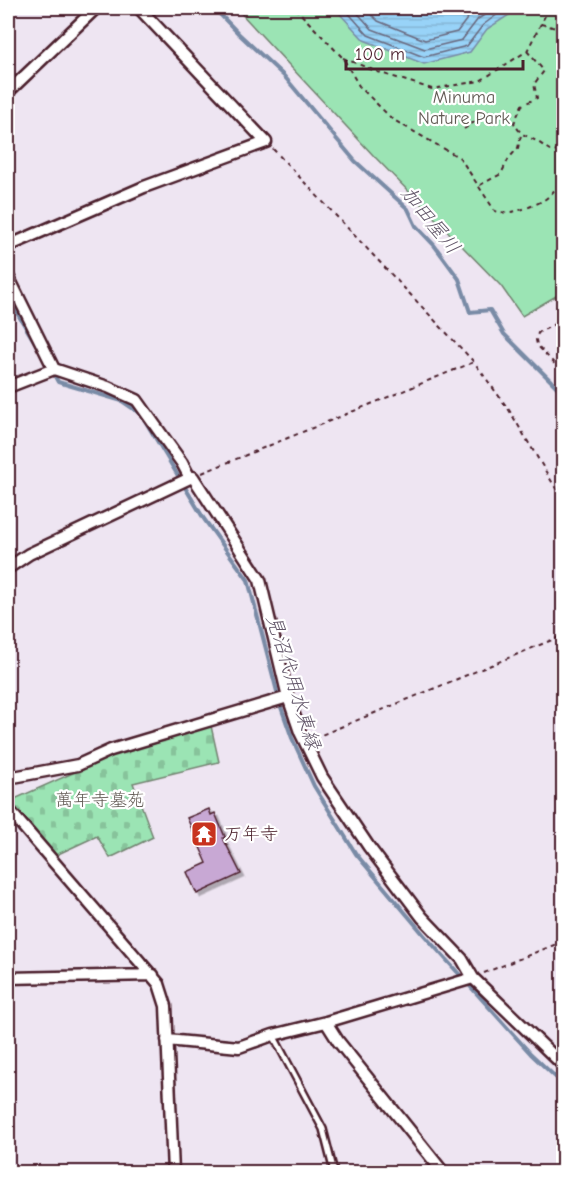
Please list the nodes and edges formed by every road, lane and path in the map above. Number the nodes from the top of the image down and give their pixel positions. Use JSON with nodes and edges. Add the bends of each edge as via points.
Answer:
{"nodes":[{"id":1,"x":96,"y":8,"type":"edge"},
{"id":2,"x":139,"y":8,"type":"edge"},
{"id":3,"x":295,"y":8,"type":"edge"},
{"id":4,"x":549,"y":8,"type":"edge"},
{"id":5,"x":541,"y":24,"type":"junction"},
{"id":6,"x":564,"y":30,"type":"edge"},
{"id":7,"x":527,"y":51,"type":"junction"},
{"id":8,"x":343,"y":58,"type":"junction"},
{"id":9,"x":8,"y":92,"type":"edge"},
{"id":10,"x":518,"y":113,"type":"junction"},
{"id":11,"x":464,"y":129,"type":"dead end"},
{"id":12,"x":521,"y":135,"type":"junction"},
{"id":13,"x":266,"y":142,"type":"junction"},
{"id":14,"x":564,"y":146,"type":"edge"},
{"id":15,"x":560,"y":152,"type":"dead end"},
{"id":16,"x":564,"y":177,"type":"edge"},
{"id":17,"x":479,"y":186,"type":"junction"},
{"id":18,"x":8,"y":246,"type":"edge"},
{"id":19,"x":8,"y":276,"type":"edge"},
{"id":20,"x":564,"y":319,"type":"edge"},
{"id":21,"x":474,"y":362,"type":"junction"},
{"id":22,"x":54,"y":369,"type":"junction"},
{"id":23,"x":564,"y":374,"type":"edge"},
{"id":24,"x":8,"y":387,"type":"edge"},
{"id":25,"x":192,"y":477,"type":"joint"},
{"id":26,"x":564,"y":502,"type":"edge"},
{"id":27,"x":8,"y":568,"type":"edge"},
{"id":28,"x":564,"y":634,"type":"edge"},
{"id":29,"x":288,"y":697,"type":"junction"},
{"id":30,"x":305,"y":741,"type":"junction"},
{"id":31,"x":8,"y":778,"type":"edge"},
{"id":32,"x":8,"y":809,"type":"edge"},
{"id":33,"x":564,"y":941,"type":"edge"},
{"id":34,"x":153,"y":975,"type":"junction"},
{"id":35,"x":8,"y":978,"type":"edge"},
{"id":36,"x":474,"y":978,"type":"junction"},
{"id":37,"x":326,"y":1022,"type":"junction"},
{"id":38,"x":273,"y":1035,"type":"junction"},
{"id":39,"x":167,"y":1040,"type":"junction"},
{"id":40,"x":564,"y":1066,"type":"edge"},
{"id":41,"x":172,"y":1173,"type":"edge"},
{"id":42,"x":334,"y":1173,"type":"edge"},
{"id":43,"x":443,"y":1173,"type":"edge"}],
"edges":[{"from":1,"to":9,"type":"street"},
{"from":2,"to":13,"type":"street"},
{"from":3,"to":8,"type":"path"},
{"from":4,"to":5,"type":"path"},
{"from":5,"to":6,"type":"path"},
{"from":5,"to":7,"type":"path"},
{"from":7,"to":8,"type":"path","via":[[480,81],[432,89]]},
{"from":7,"to":10,"type":"path","via":[[544,71],[534,84],[537,98],[522,105]]},
{"from":8,"to":17,"type":"path","via":[[359,86],[392,119],[460,158]]},
{"from":10,"to":11,"type":"path","via":[[489,112]]},
{"from":10,"to":12,"type":"path","via":[[513,123]]},
{"from":12,"to":15,"type":"path","via":[[549,151]]},
{"from":12,"to":17,"type":"path","via":[[518,148],[501,174]]},
{"from":13,"to":18,"type":"street","via":[[144,187]]},
{"from":13,"to":21,"type":"path"},
{"from":14,"to":16,"type":"path"},
{"from":16,"to":17,"type":"path","via":[[546,199],[502,214],[495,212]]},
{"from":19,"to":22,"type":"street"},
{"from":20,"to":23,"type":"path","via":[[538,333],[536,340]]},
{"from":21,"to":25,"type":"path"},
{"from":21,"to":26,"type":"path","via":[[509,410]]},
{"from":22,"to":24,"type":"street"},
{"from":22,"to":27,"type":"street","via":[[137,400],[190,478],[29,554]]},
{"from":25,"to":29,"type":"street","via":[[260,580]]},
{"from":28,"to":30,"type":"path"},
{"from":29,"to":30,"type":"street"},
{"from":29,"to":31,"type":"street","via":[[111,750],[78,765]]},
{"from":30,"to":36,"type":"street","via":[[322,777],[369,848]]},
{"from":32,"to":34,"type":"street"},
{"from":33,"to":36,"type":"path"},
{"from":34,"to":35,"type":"street"},
{"from":34,"to":39,"type":"street","via":[[166,1006]]},
{"from":36,"to":37,"type":"street"},
{"from":36,"to":40,"type":"street"},
{"from":37,"to":38,"type":"street"},
{"from":37,"to":43,"type":"street"},
{"from":38,"to":39,"type":"street","via":[[239,1047]]},
{"from":38,"to":42,"type":"lane","via":[[323,1130]]},
{"from":39,"to":41,"type":"street"}]}
